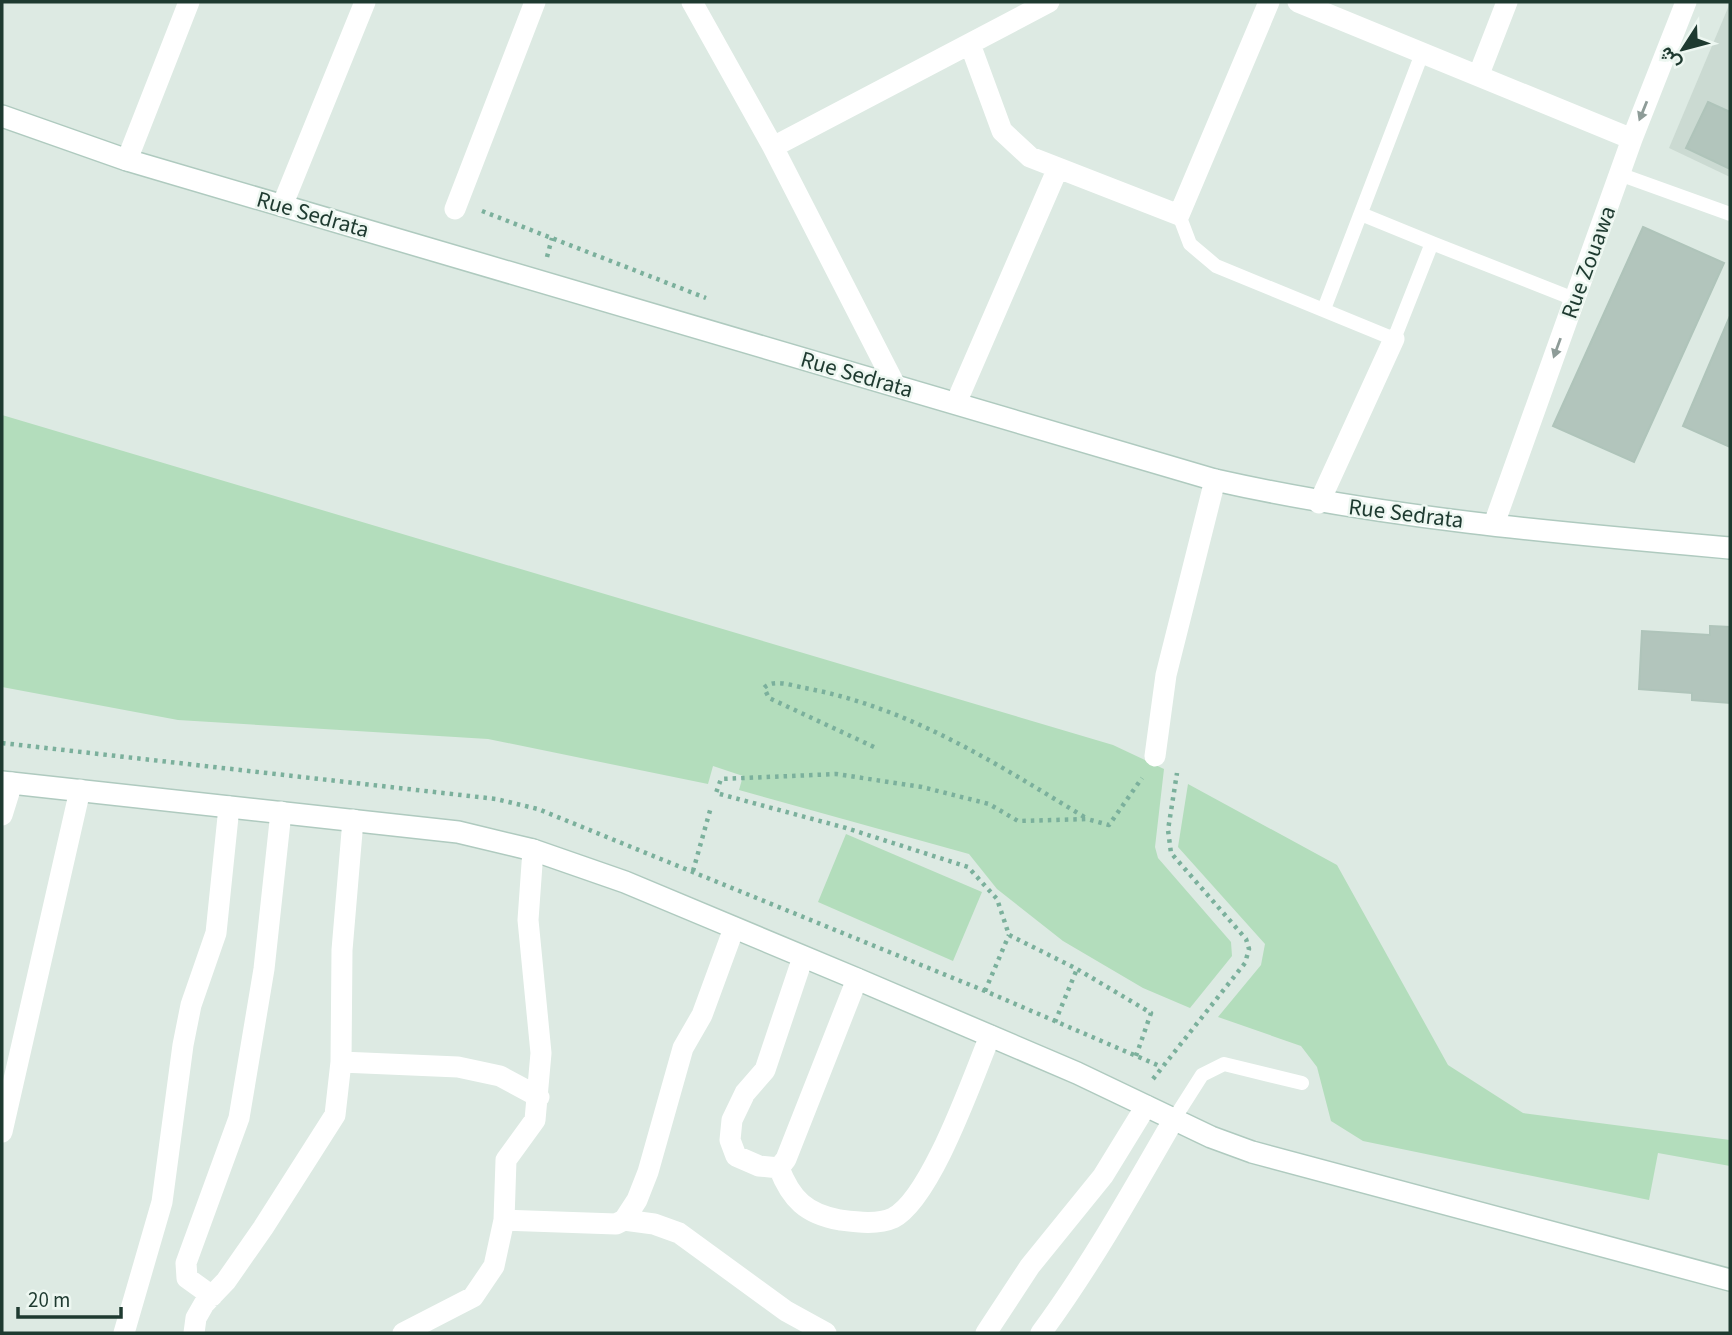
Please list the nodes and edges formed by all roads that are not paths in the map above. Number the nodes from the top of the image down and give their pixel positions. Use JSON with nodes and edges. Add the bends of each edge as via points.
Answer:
{"nodes":[{"id":1,"x":189,"y":2,"type":"edge"},
{"id":2,"x":365,"y":2,"type":"edge"},
{"id":3,"x":535,"y":2,"type":"edge"},
{"id":4,"x":692,"y":2,"type":"edge"},
{"id":5,"x":1049,"y":2,"type":"edge"},
{"id":6,"x":1269,"y":2,"type":"edge"},
{"id":7,"x":1298,"y":2,"type":"edge"},
{"id":8,"x":1507,"y":2,"type":"edge"},
{"id":9,"x":1686,"y":2,"type":"edge"},
{"id":10,"x":1344,"y":10,"type":"edge"},
{"id":11,"x":970,"y":44,"type":"junction"},
{"id":12,"x":1423,"y":51,"type":"junction"},
{"id":13,"x":1479,"y":74,"type":"junction"},
{"id":14,"x":2,"y":117,"type":"edge"},
{"id":15,"x":1632,"y":139,"type":"junction"},
{"id":16,"x":774,"y":147,"type":"junction"},
{"id":17,"x":127,"y":160,"type":"junction"},
{"id":18,"x":1058,"y":168,"type":"junction"},
{"id":19,"x":1619,"y":174,"type":"junction"},
{"id":20,"x":457,"y":205,"type":"road end"},
{"id":21,"x":282,"y":206,"type":"junction"},
{"id":22,"x":1361,"y":214,"type":"junction"},
{"id":23,"x":1730,"y":214,"type":"edge"},
{"id":24,"x":1179,"y":215,"type":"junction"},
{"id":25,"x":1432,"y":243,"type":"junction"},
{"id":26,"x":1574,"y":299,"type":"junction"},
{"id":27,"x":1324,"y":309,"type":"junction"},
{"id":28,"x":1394,"y":339,"type":"junction"},
{"id":29,"x":895,"y":385,"type":"junction"},
{"id":30,"x":956,"y":403,"type":"junction"},
{"id":31,"x":1215,"y":480,"type":"junction"},
{"id":32,"x":1320,"y":503,"type":"junction"},
{"id":33,"x":1494,"y":524,"type":"junction"},
{"id":34,"x":1730,"y":548,"type":"edge"},
{"id":35,"x":1155,"y":756,"type":"road end"},
{"id":36,"x":7,"y":783,"type":"edge"},
{"id":37,"x":80,"y":790,"type":"junction"},
{"id":38,"x":229,"y":807,"type":"junction"},
{"id":39,"x":281,"y":812,"type":"junction"},
{"id":40,"x":2,"y":815,"type":"edge"},
{"id":41,"x":353,"y":820,"type":"junction"},
{"id":42,"x":533,"y":850,"type":"junction"},
{"id":43,"x":734,"y":928,"type":"junction"},
{"id":44,"x":803,"y":957,"type":"junction"},
{"id":45,"x":857,"y":979,"type":"junction"},
{"id":46,"x":990,"y":1036,"type":"junction"},
{"id":47,"x":341,"y":1062,"type":"junction"},
{"id":48,"x":1301,"y":1083,"type":"dead end"},
{"id":49,"x":539,"y":1097,"type":"junction"},
{"id":50,"x":1146,"y":1106,"type":"junction"},
{"id":51,"x":1174,"y":1119,"type":"junction"},
{"id":52,"x":2,"y":1132,"type":"edge"},
{"id":53,"x":779,"y":1168,"type":"junction"},
{"id":54,"x":504,"y":1220,"type":"junction"},
{"id":55,"x":624,"y":1220,"type":"junction"},
{"id":56,"x":1730,"y":1280,"type":"edge"},
{"id":57,"x":212,"y":1296,"type":"junction"},
{"id":58,"x":124,"y":1333,"type":"edge"},
{"id":59,"x":194,"y":1333,"type":"edge"},
{"id":60,"x":403,"y":1333,"type":"edge"},
{"id":61,"x":826,"y":1333,"type":"edge"},
{"id":62,"x":986,"y":1333,"type":"edge"},
{"id":63,"x":1041,"y":1333,"type":"edge"}],
"edges":[{"from":1,"to":17,"type":"street"},
{"from":2,"to":21,"type":"street"},
{"from":3,"to":20,"type":"street"},
{"from":4,"to":16,"type":"street"},
{"from":5,"to":11,"type":"street"},
{"from":6,"to":24,"type":"street"},
{"from":7,"to":10,"type":"street"},
{"from":8,"to":13,"type":"street"},
{"from":9,"to":15,"type":"street","name":"Rue Zouawa","one_way":true},
{"from":10,"to":12,"type":"street"},
{"from":11,"to":16,"type":"street"},
{"from":11,"to":18,"type":"street","via":[[1002,131],[1030,157]]},
{"from":12,"to":13,"type":"street"},
{"from":12,"to":22,"type":"lane"},
{"from":13,"to":15,"type":"street"},
{"from":14,"to":17,"type":"street","name":"Rue Sedrata"},
{"from":15,"to":19,"type":"street","name":"Rue Zouawa"},
{"from":16,"to":29,"type":"street"},
{"from":17,"to":21,"type":"street","name":"Rue Sedrata"},
{"from":18,"to":24,"type":"street"},
{"from":18,"to":30,"type":"street"},
{"from":19,"to":23,"type":"lane"},
{"from":19,"to":26,"type":"street","name":"Rue Zouawa"},
{"from":21,"to":29,"type":"street","name":"Rue Sedrata"},
{"from":22,"to":25,"type":"lane"},
{"from":22,"to":27,"type":"lane"},
{"from":24,"to":27,"type":"lane","via":[[1183,233],[1202,257]]},
{"from":25,"to":26,"type":"lane"},
{"from":25,"to":28,"type":"lane"},
{"from":26,"to":33,"type":"street","name":"Rue Zouawa","one_way":true},
{"from":27,"to":28,"type":"lane"},
{"from":28,"to":32,"type":"street"},
{"from":29,"to":30,"type":"street","name":"Rue Sedrata"},
{"from":30,"to":31,"type":"street","name":"Rue Sedrata"},
{"from":31,"to":32,"type":"street","name":"Rue Sedrata"},
{"from":31,"to":35,"type":"street","via":[[1166,675]]},
{"from":32,"to":33,"type":"street","name":"Rue Sedrata"},
{"from":33,"to":34,"type":"street","name":"Rue Sedrata"},
{"from":36,"to":37,"type":"street"},
{"from":36,"to":40,"type":"street"},
{"from":37,"to":38,"type":"street"},
{"from":37,"to":52,"type":"street"},
{"from":38,"to":39,"type":"street"},
{"from":38,"to":58,"type":"street","via":[[216,933],[191,1005],[162,1202]]},
{"from":39,"to":41,"type":"street"},
{"from":39,"to":57,"type":"street","via":[[264,969],[239,1118],[186,1263],[187,1278]]},
{"from":41,"to":42,"type":"street","via":[[458,832]]},
{"from":41,"to":47,"type":"street","via":[[342,950]]},
{"from":42,"to":43,"type":"street"},
{"from":42,"to":49,"type":"street","via":[[528,920],[541,1053]]},
{"from":43,"to":44,"type":"street"},
{"from":43,"to":55,"type":"street","via":[[702,1015],[683,1048],[648,1172]]},
{"from":44,"to":45,"type":"street"},
{"from":44,"to":53,"type":"street","via":[[765,1070],[745,1093],[732,1120],[730,1140],[736,1156]]},
{"from":45,"to":46,"type":"street"},
{"from":45,"to":53,"type":"street"},
{"from":46,"to":50,"type":"street"},
{"from":46,"to":53,"type":"street","via":[[933,1172],[894,1217],[874,1222],[838,1219],[816,1211],[796,1202]]},
{"from":47,"to":49,"type":"street","via":[[457,1067],[500,1076]]},
{"from":47,"to":57,"type":"street","via":[[335,1115],[263,1228]]},
{"from":48,"to":51,"type":"lane","via":[[1224,1065],[1202,1076]]},
{"from":49,"to":54,"type":"street","via":[[535,1120],[506,1160]]},
{"from":50,"to":51,"type":"street"},
{"from":50,"to":62,"type":"street","via":[[1103,1177],[1030,1266]]},
{"from":51,"to":56,"type":"street","via":[[1252,1152]]},
{"from":51,"to":63,"type":"street","via":[[1094,1255]]},
{"from":54,"to":55,"type":"street","via":[[616,1224]]},
{"from":54,"to":60,"type":"street","via":[[494,1266],[473,1297]]},
{"from":55,"to":61,"type":"street","via":[[679,1233],[786,1311]]},
{"from":57,"to":59,"type":"street","via":[[197,1318]]}]}
